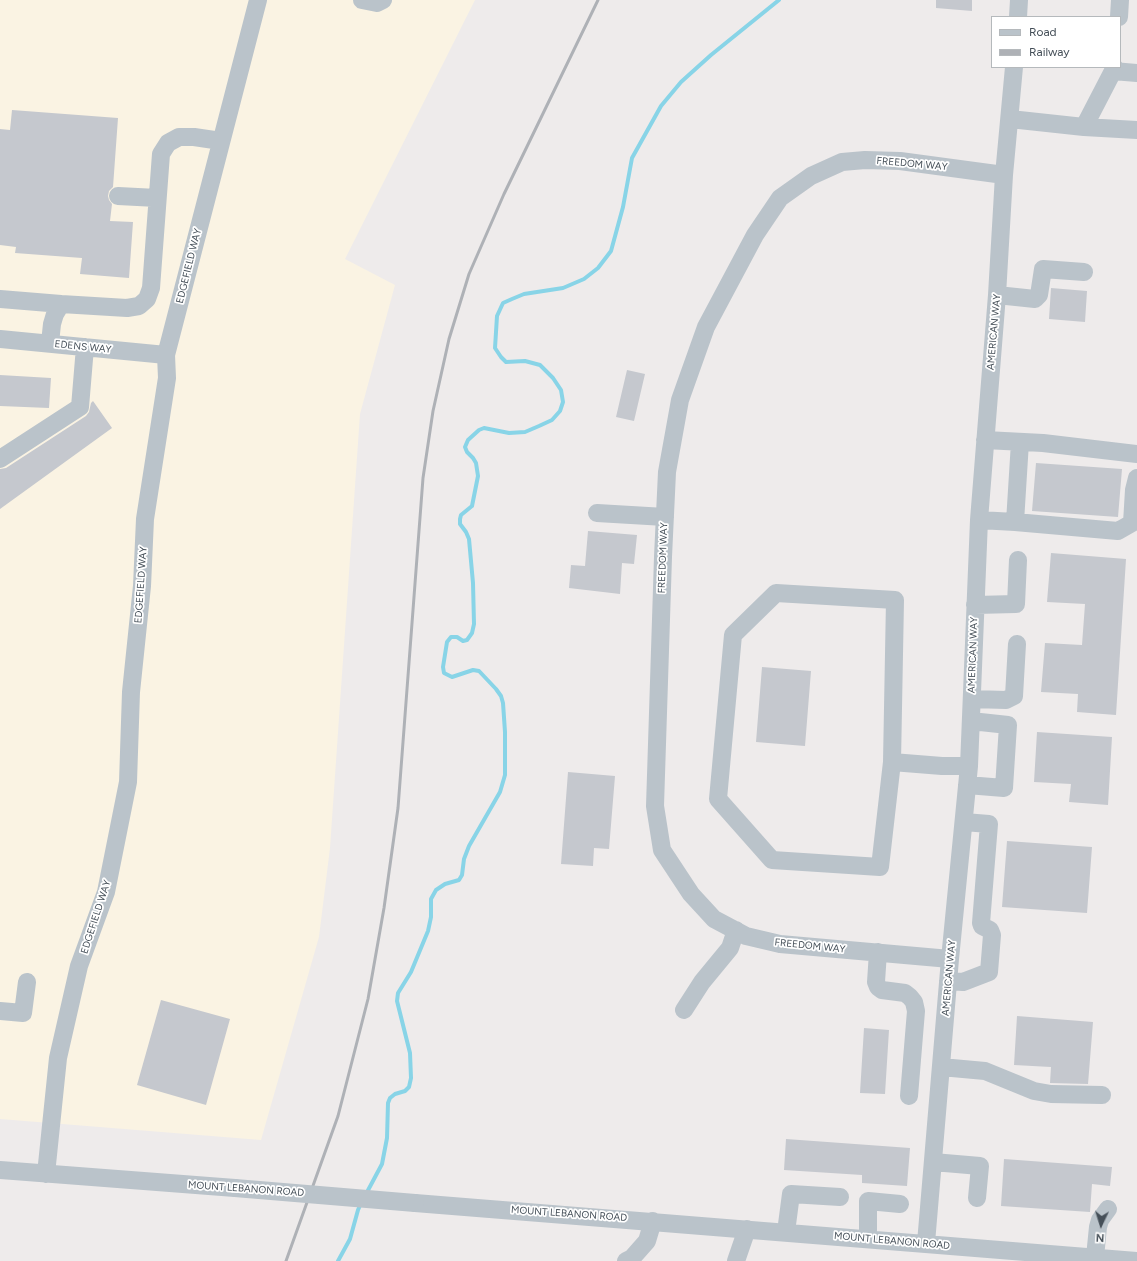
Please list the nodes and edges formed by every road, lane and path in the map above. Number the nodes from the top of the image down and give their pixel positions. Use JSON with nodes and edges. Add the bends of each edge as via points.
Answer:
{"nodes":[{"id":1,"x":258,"y":0,"type":"edge"},
{"id":2,"x":362,"y":0,"type":"edge"},
{"id":3,"x":383,"y":0,"type":"edge"},
{"id":4,"x":1019,"y":0,"type":"edge"},
{"id":5,"x":1120,"y":0,"type":"edge"},
{"id":6,"x":1018,"y":16,"type":"edge"},
{"id":7,"x":1118,"y":16,"type":"edge"},
{"id":8,"x":1014,"y":68,"type":"edge"},
{"id":9,"x":1114,"y":69,"type":"edge"},
{"id":10,"x":1137,"y":73,"type":"edge"},
{"id":11,"x":1010,"y":119,"type":"junction"},
{"id":12,"x":1084,"y":127,"type":"junction"},
{"id":13,"x":1137,"y":130,"type":"edge"},
{"id":14,"x":222,"y":141,"type":"junction"},
{"id":15,"x":1004,"y":175,"type":"junction"},
{"id":16,"x":118,"y":196,"type":"dead end"},
{"id":17,"x":158,"y":198,"type":"junction"},
{"id":18,"x":1084,"y":272,"type":"dead end"},
{"id":19,"x":997,"y":295,"type":"junction"},
{"id":20,"x":0,"y":299,"type":"edge"},
{"id":21,"x":61,"y":304,"type":"junction"},
{"id":22,"x":0,"y":339,"type":"edge"},
{"id":23,"x":50,"y":344,"type":"junction"},
{"id":24,"x":85,"y":347,"type":"junction"},
{"id":25,"x":166,"y":355,"type":"junction"},
{"id":26,"x":985,"y":440,"type":"junction"},
{"id":27,"x":1020,"y":442,"type":"junction"},
{"id":28,"x":1137,"y":454,"type":"edge"},
{"id":29,"x":0,"y":460,"type":"edge"},
{"id":30,"x":1137,"y":478,"type":"edge"},
{"id":31,"x":597,"y":513,"type":"dead end"},
{"id":32,"x":665,"y":517,"type":"junction"},
{"id":33,"x":979,"y":520,"type":"junction"},
{"id":34,"x":1015,"y":522,"type":"junction"},
{"id":35,"x":1018,"y":560,"type":"dead end"},
{"id":36,"x":975,"y":604,"type":"junction"},
{"id":37,"x":1017,"y":644,"type":"dead end"},
{"id":38,"x":972,"y":699,"type":"junction"},
{"id":39,"x":971,"y":721,"type":"junction"},
{"id":40,"x":892,"y":762,"type":"junction"},
{"id":41,"x":969,"y":766,"type":"junction"},
{"id":42,"x":967,"y":785,"type":"junction"},
{"id":43,"x":964,"y":822,"type":"junction"},
{"id":44,"x":736,"y":930,"type":"junction"},
{"id":45,"x":878,"y":952,"type":"junction"},
{"id":46,"x":950,"y":959,"type":"junction"},
{"id":47,"x":948,"y":981,"type":"junction"},
{"id":48,"x":27,"y":982,"type":"dead end"},
{"id":49,"x":684,"y":1010,"type":"dead end"},
{"id":50,"x":0,"y":1011,"type":"edge"},
{"id":51,"x":941,"y":1068,"type":"junction"},
{"id":52,"x":1102,"y":1095,"type":"dead end"},
{"id":53,"x":909,"y":1096,"type":"dead end"},
{"id":54,"x":933,"y":1162,"type":"junction"},
{"id":55,"x":0,"y":1170,"type":"edge"},
{"id":56,"x":46,"y":1174,"type":"junction"},
{"id":57,"x":840,"y":1197,"type":"dead end"},
{"id":58,"x":977,"y":1198,"type":"dead end"},
{"id":59,"x":900,"y":1204,"type":"dead end"},
{"id":60,"x":1108,"y":1209,"type":"dead end"},
{"id":61,"x":653,"y":1221,"type":"junction"},
{"id":62,"x":747,"y":1229,"type":"junction"},
{"id":63,"x":786,"y":1232,"type":"junction"},
{"id":64,"x":868,"y":1239,"type":"junction"},
{"id":65,"x":926,"y":1243,"type":"junction"},
{"id":66,"x":1095,"y":1257,"type":"junction"},
{"id":67,"x":630,"y":1260,"type":"edge"},
{"id":68,"x":1128,"y":1260,"type":"edge"},
{"id":69,"x":736,"y":1261,"type":"edge"}],
"edges":[{"from":1,"to":14,"type":"street","name":"EDGEFIELD WAY"},
{"from":2,"to":3,"type":"street"},
{"from":4,"to":6,"type":"street"},
{"from":5,"to":7,"type":"street"},
{"from":8,"to":11,"type":"street","name":"AMERICAN WAY"},
{"from":9,"to":10,"type":"street"},
{"from":9,"to":12,"type":"street"},
{"from":11,"to":12,"type":"street"},
{"from":11,"to":15,"type":"street","name":"AMERICAN WAY"},
{"from":12,"to":13,"type":"street"},
{"from":14,"to":17,"type":"street","via":[[179,137],[168,143],[161,154]]},
{"from":14,"to":25,"type":"street","name":"EDGEFIELD WAY"},
{"from":15,"to":19,"type":"street","name":"AMERICAN WAY"},
{"from":15,"to":32,"type":"street","name":"FREEDOM WAY","via":[[900,161],[842,162],[811,176],[780,198],[754,235],[709,321],[680,400],[667,472]]},
{"from":16,"to":17,"type":"street"},
{"from":17,"to":21,"type":"street","via":[[151,288],[147,299],[139,306],[127,308]]},
{"from":18,"to":19,"type":"street","via":[[1043,269],[1039,295],[1035,299]]},
{"from":19,"to":26,"type":"street","name":"AMERICAN WAY"},
{"from":20,"to":21,"type":"street"},
{"from":21,"to":23,"type":"street","via":[[52,324]]},
{"from":22,"to":23,"type":"street","name":"EDENS WAY"},
{"from":23,"to":24,"type":"street","name":"EDENS WAY"},
{"from":24,"to":25,"type":"street","name":"EDENS WAY"},
{"from":24,"to":29,"type":"street","via":[[80,407]]},
{"from":25,"to":56,"type":"street","name":"EDGEFIELD WAY","via":[[167,378],[145,519],[142,586],[131,692],[128,782],[106,892],[79,966],[58,1058]]},
{"from":26,"to":27,"type":"street"},
{"from":26,"to":33,"type":"street","name":"AMERICAN WAY"},
{"from":27,"to":28,"type":"street"},
{"from":27,"to":34,"type":"street"},
{"from":30,"to":34,"type":"street","via":[[1132,523],[1118,530]]},
{"from":31,"to":32,"type":"street"},
{"from":32,"to":44,"type":"street","name":"FREEDOM WAY","via":[[655,806],[662,850],[682,882],[714,919]]},
{"from":33,"to":34,"type":"street"},
{"from":33,"to":36,"type":"street","name":"AMERICAN WAY"},
{"from":35,"to":36,"type":"street","via":[[1016,604]]},
{"from":36,"to":38,"type":"street","name":"AMERICAN WAY"},
{"from":37,"to":38,"type":"street","via":[[1014,696],[1006,700]]},
{"from":38,"to":39,"type":"street","name":"AMERICAN WAY"},
{"from":39,"to":41,"type":"street","name":"AMERICAN WAY"},
{"from":39,"to":42,"type":"street","via":[[1008,725],[1004,788]]},
{"from":40,"to":40,"type":"street","via":[[880,867],[772,860],[718,800],[733,635],[776,593],[895,600]]},
{"from":40,"to":41,"type":"street"},
{"from":41,"to":42,"type":"street","name":"AMERICAN WAY"},
{"from":42,"to":43,"type":"street","name":"AMERICAN WAY"},
{"from":43,"to":46,"type":"street","name":"AMERICAN WAY"},
{"from":43,"to":47,"type":"street","via":[[989,824],[981,923],[992,935],[989,972],[963,982]]},
{"from":44,"to":45,"type":"street","name":"FREEDOM WAY","via":[[746,936],[780,944]]},
{"from":44,"to":49,"type":"street","via":[[730,948],[702,982]]},
{"from":45,"to":46,"type":"street","name":"FREEDOM WAY"},
{"from":45,"to":53,"type":"street","via":[[878,987],[882,990],[905,993],[914,1002],[916,1010]]},
{"from":46,"to":47,"type":"street","name":"AMERICAN WAY"},
{"from":47,"to":51,"type":"street","name":"AMERICAN WAY"},
{"from":48,"to":50,"type":"street","via":[[23,1013]]},
{"from":51,"to":52,"type":"street","via":[[985,1070],[1034,1090],[1051,1094]]},
{"from":51,"to":54,"type":"street","name":"AMERICAN WAY"},
{"from":54,"to":58,"type":"street","via":[[980,1166]]},
{"from":54,"to":65,"type":"street","name":"AMERICAN WAY"},
{"from":55,"to":56,"type":"street","name":"MOUNT LEBANON ROAD"},
{"from":56,"to":61,"type":"street","name":"MOUNT LEBANON ROAD","bridge":true},
{"from":57,"to":63,"type":"street","via":[[791,1194]]},
{"from":59,"to":64,"type":"street","via":[[868,1201]]},
{"from":60,"to":66,"type":"street","via":[[1100,1220]]},
{"from":61,"to":62,"type":"street","name":"MOUNT LEBANON ROAD"},
{"from":61,"to":67,"type":"street","via":[[647,1241]]},
{"from":62,"to":63,"type":"street","name":"MOUNT LEBANON ROAD"},
{"from":62,"to":69,"type":"street"},
{"from":63,"to":64,"type":"street","name":"MOUNT LEBANON ROAD"},
{"from":64,"to":65,"type":"street","name":"MOUNT LEBANON ROAD"},
{"from":65,"to":66,"type":"street","name":"MOUNT LEBANON ROAD"},
{"from":66,"to":68,"type":"street","name":"MOUNT LEBANON ROAD"}]}
